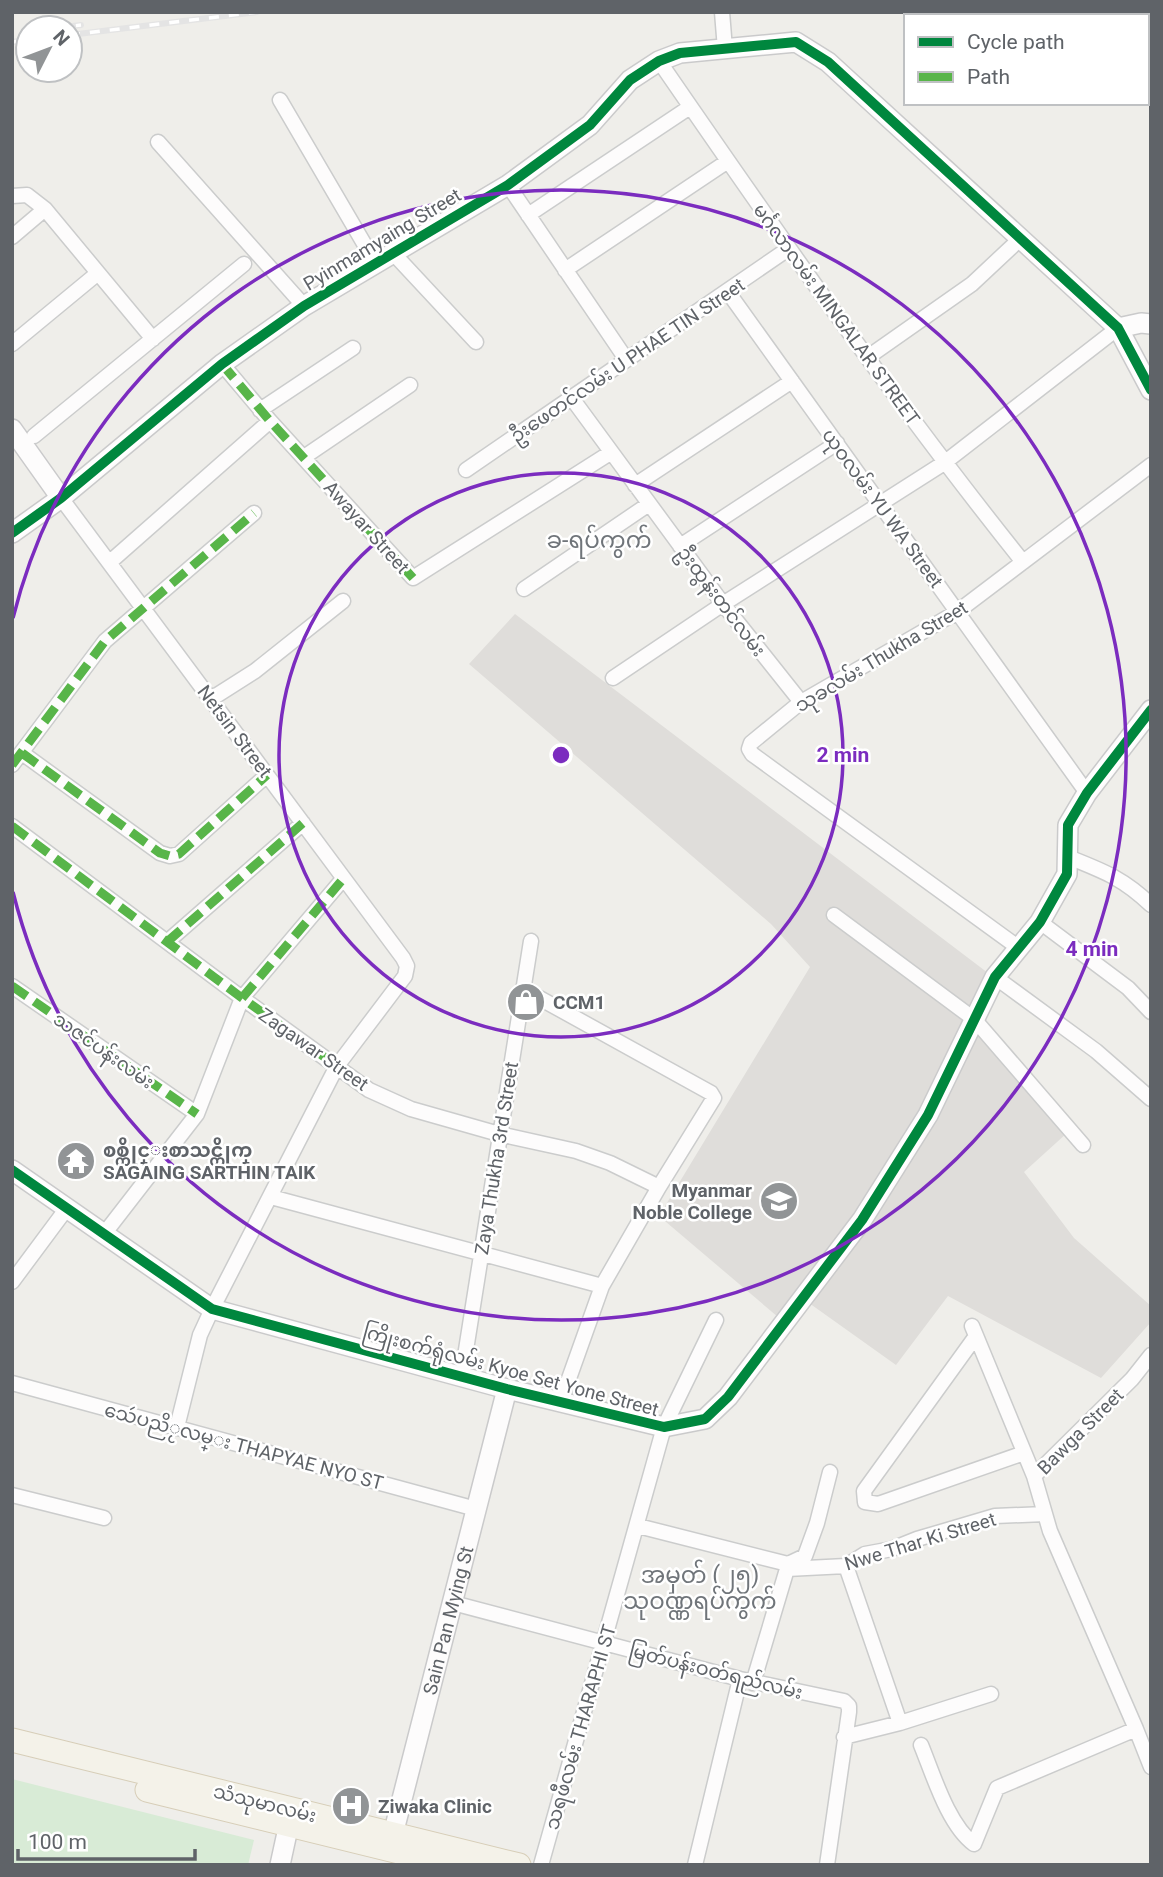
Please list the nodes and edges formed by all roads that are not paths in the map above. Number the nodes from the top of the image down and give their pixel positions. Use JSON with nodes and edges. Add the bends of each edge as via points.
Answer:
{"nodes":[{"id":1,"x":722,"y":12,"type":"edge"},
{"id":2,"x":725,"y":49,"type":"junction"},
{"id":3,"x":659,"y":61,"type":"junction"},
{"id":4,"x":280,"y":100,"type":"dead end"},
{"id":5,"x":690,"y":107,"type":"junction"},
{"id":6,"x":158,"y":142,"type":"dead end"},
{"id":7,"x":728,"y":161,"type":"junction"},
{"id":8,"x":508,"y":185,"type":"junction"},
{"id":9,"x":12,"y":197,"type":"edge"},
{"id":10,"x":45,"y":209,"type":"junction"},
{"id":11,"x":528,"y":215,"type":"junction"},
{"id":12,"x":12,"y":237,"type":"edge"},
{"id":13,"x":1020,"y":239,"type":"junction"},
{"id":14,"x":788,"y":248,"type":"junction"},
{"id":15,"x":393,"y":253,"type":"junction"},
{"id":16,"x":244,"y":264,"type":"dead end"},
{"id":17,"x":376,"y":264,"type":"junction"},
{"id":18,"x":565,"y":270,"type":"junction"},
{"id":19,"x":98,"y":273,"type":"junction"},
{"id":20,"x":728,"y":292,"type":"junction"},
{"id":21,"x":304,"y":306,"type":"junction"},
{"id":22,"x":1151,"y":324,"type":"edge"},
{"id":23,"x":1118,"y":327,"type":"junction"},
{"id":24,"x":153,"y":340,"type":"junction"},
{"id":25,"x":476,"y":342,"type":"dead end"},
{"id":26,"x":12,"y":344,"type":"edge"},
{"id":27,"x":354,"y":348,"type":"dead end"},
{"id":28,"x":868,"y":357,"type":"junction"},
{"id":29,"x":626,"y":359,"type":"junction"},
{"id":30,"x":222,"y":364,"type":"junction"},
{"id":31,"x":792,"y":381,"type":"junction"},
{"id":32,"x":410,"y":384,"type":"dead end"},
{"id":33,"x":1151,"y":390,"type":"edge"},
{"id":34,"x":570,"y":397,"type":"junction"},
{"id":35,"x":265,"y":415,"type":"junction"},
{"id":36,"x":12,"y":430,"type":"edge"},
{"id":37,"x":34,"y":436,"type":"dead end"},
{"id":38,"x":837,"y":443,"type":"junction"},
{"id":39,"x":610,"y":453,"type":"junction"},
{"id":40,"x":304,"y":457,"type":"junction"},
{"id":41,"x":944,"y":463,"type":"junction"},
{"id":42,"x":1151,"y":465,"type":"edge"},
{"id":43,"x":466,"y":470,"type":"dead end"},
{"id":44,"x":635,"y":485,"type":"junction"},
{"id":45,"x":61,"y":498,"type":"junction"},
{"id":46,"x":649,"y":504,"type":"junction"},
{"id":47,"x":880,"y":504,"type":"junction"},
{"id":48,"x":254,"y":513,"type":"dead end"},
{"id":49,"x":12,"y":533,"type":"edge"},
{"id":50,"x":680,"y":546,"type":"junction"},
{"id":51,"x":110,"y":562,"type":"junction"},
{"id":52,"x":1023,"y":562,"type":"junction"},
{"id":53,"x":524,"y":589,"type":"dead end"},
{"id":54,"x":343,"y":601,"type":"dead end"},
{"id":55,"x":723,"y":604,"type":"junction"},
{"id":56,"x":143,"y":608,"type":"junction"},
{"id":57,"x":957,"y":612,"type":"junction"},
{"id":58,"x":613,"y":678,"type":"dead end"},
{"id":59,"x":211,"y":699,"type":"junction"},
{"id":60,"x":801,"y":702,"type":"junction"},
{"id":61,"x":1151,"y":710,"type":"edge"},
{"id":62,"x":22,"y":753,"type":"junction"},
{"id":63,"x":12,"y":765,"type":"edge"},
{"id":64,"x":267,"y":775,"type":"junction"},
{"id":65,"x":1087,"y":793,"type":"junction"},
{"id":66,"x":303,"y":822,"type":"junction"},
{"id":67,"x":12,"y":826,"type":"edge"},
{"id":68,"x":1068,"y":856,"type":"junction"},
{"id":69,"x":343,"y":879,"type":"junction"},
{"id":70,"x":1151,"y":905,"type":"edge"},
{"id":71,"x":834,"y":915,"type":"dead end"},
{"id":72,"x":1040,"y":922,"type":"junction"},
{"id":73,"x":531,"y":941,"type":"dead end"},
{"id":74,"x":167,"y":942,"type":"junction"},
{"id":75,"x":1018,"y":948,"type":"junction"},
{"id":76,"x":995,"y":977,"type":"junction"},
{"id":77,"x":12,"y":986,"type":"edge"},
{"id":78,"x":523,"y":989,"type":"junction"},
{"id":79,"x":242,"y":998,"type":"junction"},
{"id":80,"x":1151,"y":1012,"type":"edge"},
{"id":81,"x":974,"y":1019,"type":"junction"},
{"id":82,"x":337,"y":1066,"type":"junction"},
{"id":83,"x":1151,"y":1099,"type":"edge"},
{"id":84,"x":197,"y":1114,"type":"junction"},
{"id":85,"x":499,"y":1134,"type":"junction"},
{"id":86,"x":1083,"y":1145,"type":"dead end"},
{"id":87,"x":12,"y":1170,"type":"edge"},
{"id":88,"x":659,"y":1186,"type":"junction"},
{"id":89,"x":271,"y":1197,"type":"junction"},
{"id":90,"x":67,"y":1208,"type":"junction"},
{"id":91,"x":104,"y":1234,"type":"junction"},
{"id":92,"x":481,"y":1255,"type":"junction"},
{"id":93,"x":12,"y":1282,"type":"edge"},
{"id":94,"x":602,"y":1286,"type":"junction"},
{"id":95,"x":212,"y":1309,"type":"junction"},
{"id":96,"x":716,"y":1320,"type":"dead end"},
{"id":97,"x":1151,"y":1355,"type":"edge"},
{"id":98,"x":462,"y":1376,"type":"junction"},
{"id":99,"x":12,"y":1383,"type":"edge"},
{"id":100,"x":507,"y":1389,"type":"junction"},
{"id":101,"x":561,"y":1401,"type":"junction"},
{"id":102,"x":177,"y":1427,"type":"junction"},
{"id":103,"x":664,"y":1427,"type":"junction"},
{"id":104,"x":1024,"y":1453,"type":"junction"},
{"id":105,"x":830,"y":1472,"type":"dead end"},
{"id":106,"x":1034,"y":1476,"type":"junction"},
{"id":107,"x":12,"y":1495,"type":"edge"},
{"id":108,"x":476,"y":1509,"type":"junction"},
{"id":109,"x":1045,"y":1514,"type":"junction"},
{"id":110,"x":104,"y":1518,"type":"dead end"},
{"id":111,"x":638,"y":1526,"type":"junction"},
{"id":112,"x":846,"y":1566,"type":"junction"},
{"id":113,"x":787,"y":1567,"type":"junction"},
{"id":114,"x":453,"y":1603,"type":"junction"},
{"id":115,"x":604,"y":1643,"type":"junction"},
{"id":116,"x":747,"y":1681,"type":"junction"},
{"id":117,"x":991,"y":1694,"type":"dead end"},
{"id":118,"x":900,"y":1723,"type":"junction"},
{"id":119,"x":1136,"y":1728,"type":"junction"},
{"id":120,"x":844,"y":1737,"type":"junction"},
{"id":121,"x":12,"y":1740,"type":"edge"},
{"id":122,"x":921,"y":1745,"type":"dead end"},
{"id":123,"x":12,"y":1755,"type":"edge"},
{"id":124,"x":1151,"y":1767,"type":"edge"},
{"id":125,"x":290,"y":1818,"type":"junction"},
{"id":126,"x":390,"y":1842,"type":"junction"},
{"id":127,"x":280,"y":1865,"type":"edge"},
{"id":128,"x":452,"y":1865,"type":"edge"},
{"id":129,"x":519,"y":1865,"type":"edge"},
{"id":130,"x":541,"y":1865,"type":"edge"},
{"id":131,"x":695,"y":1865,"type":"edge"},
{"id":132,"x":827,"y":1865,"type":"edge"}],
"edges":[{"from":1,"to":2,"type":"street"},
{"from":2,"to":3,"type":"street","name":"Pyinmamyaing Street","via":[[680,53]]},
{"from":2,"to":13,"type":"street","name":"Pyinmamyaing Street","via":[[796,42],[828,62]]},
{"from":3,"to":5,"type":"street","name":"မင်္ဂလာလမ်း MINGALAR STREET"},
{"from":3,"to":8,"type":"street","name":"Pyinmamyaing Street","via":[[630,80],[590,125]]},
{"from":4,"to":17,"type":"street"},
{"from":5,"to":7,"type":"street","name":"မင်္ဂလာလမ်း MINGALAR STREET"},
{"from":5,"to":11,"type":"street"},
{"from":6,"to":21,"type":"street"},
{"from":7,"to":14,"type":"street","name":"မင်္ဂလာလမ်း MINGALAR STREET"},
{"from":7,"to":18,"type":"street"},
{"from":8,"to":11,"type":"street"},
{"from":8,"to":15,"type":"street","name":"Pyinmamyaing Street"},
{"from":9,"to":10,"type":"street","via":[[27,195]]},
{"from":10,"to":12,"type":"street"},
{"from":10,"to":19,"type":"street"},
{"from":11,"to":18,"type":"street"},
{"from":13,"to":23,"type":"street"},
{"from":13,"to":28,"type":"street","via":[[972,284]]},
{"from":14,"to":20,"type":"street","name":"ဦးဖေတင်လမ်း U PHAE TIN Street"},
{"from":14,"to":28,"type":"street","name":"မင်္ဂလာလမ်း MINGALAR STREET"},
{"from":15,"to":17,"type":"street","name":"Pyinmamyaing Street"},
{"from":15,"to":25,"type":"street"},
{"from":16,"to":24,"type":"street"},
{"from":17,"to":21,"type":"street","name":"Pyinmamyaing Street"},
{"from":18,"to":29,"type":"street"},
{"from":19,"to":24,"type":"street"},
{"from":19,"to":26,"type":"street"},
{"from":20,"to":29,"type":"street","name":"ဦးဖေတင်လမ်း U PHAE TIN Street"},
{"from":20,"to":31,"type":"street","name":"ယုဝလမ်း YU WA Street"},
{"from":21,"to":30,"type":"street","name":"Pyinmamyaing Street"},
{"from":22,"to":23,"type":"street"},
{"from":23,"to":33,"type":"street"},
{"from":23,"to":41,"type":"street"},
{"from":24,"to":37,"type":"street"},
{"from":27,"to":35,"type":"street"},
{"from":28,"to":41,"type":"street","name":"မင်္ဂလာလမ်း MINGALAR STREET"},
{"from":29,"to":34,"type":"street","name":"ဦးဖေတင်လမ်း U PHAE TIN Street"},
{"from":30,"to":35,"type":"street","name":"Awayar Street"},
{"from":30,"to":45,"type":"street","name":"Pyinmamyaing Street"},
{"from":31,"to":38,"type":"street","name":"ယုဝလမ်း YU WA Street"},
{"from":31,"to":44,"type":"street"},
{"from":32,"to":40,"type":"street"},
{"from":34,"to":39,"type":"street","name":"ဦးထွန်းတင်လမ်း"},
{"from":34,"to":43,"type":"street","name":"ဦးဖေတင်လမ်း U PHAE TIN Street"},
{"from":35,"to":40,"type":"street","name":"Awayar Street"},
{"from":35,"to":51,"type":"street"},
{"from":36,"to":45,"type":"street"},
{"from":38,"to":47,"type":"street","name":"ယုဝလမ်း YU WA Street"},
{"from":38,"to":50,"type":"street"},
{"from":39,"to":40,"type":"street","name":"Awayar Street","via":[[412,578]]},
{"from":39,"to":44,"type":"street","name":"ဦးထွန်းတင်လမ်း"},
{"from":41,"to":47,"type":"street"},
{"from":41,"to":52,"type":"street","name":"မင်္ဂလာလမ်း MINGALAR STREET"},
{"from":42,"to":52,"type":"street","name":"သုခလမ်း Thukha Street"},
{"from":44,"to":46,"type":"street","name":"ဦးထွန်းတင်လမ်း"},
{"from":45,"to":49,"type":"street","name":"Pyinmamyaing Street"},
{"from":45,"to":51,"type":"street","name":"Netsin Street"},
{"from":46,"to":50,"type":"street","name":"ဦးထွန်းတင်လမ်း"},
{"from":46,"to":53,"type":"street"},
{"from":47,"to":55,"type":"street"},
{"from":47,"to":57,"type":"street","name":"ယုဝလမ်း YU WA Street"},
{"from":48,"to":56,"type":"street"},
{"from":50,"to":55,"type":"street","name":"ဦးထွန်းတင်လမ်း"},
{"from":51,"to":56,"type":"street","name":"Netsin Street"},
{"from":52,"to":57,"type":"street","name":"သုခလမ်း Thukha Street"},
{"from":54,"to":59,"type":"street","via":[[255,671]]},
{"from":55,"to":58,"type":"street"},
{"from":55,"to":60,"type":"street","name":"ဦးထွန်းတင်လမ်း"},
{"from":56,"to":59,"type":"street","name":"Netsin Street"},
{"from":56,"to":62,"type":"street","via":[[105,641]]},
{"from":57,"to":60,"type":"street","name":"သုခလမ်း Thukha Street"},
{"from":57,"to":65,"type":"street","name":"ယုဝလမ်း YU WA Street"},
{"from":59,"to":64,"type":"street","name":"Netsin Street"},
{"from":60,"to":75,"type":"street","name":"သုခလမ်း Thukha Street","via":[[751,743],[752,754]]},
{"from":61,"to":65,"type":"street","name":"ကြိုးစက်ရုံလမ်း Kyoe Set Yone Street"},
{"from":62,"to":63,"type":"street"},
{"from":62,"to":64,"type":"street","via":[[170,856],[179,854]]},
{"from":64,"to":66,"type":"street","name":"Netsin Street"},
{"from":65,"to":68,"type":"street","name":"ကြိုးစက်ရုံလမ်း Kyoe Set Yone Street","via":[[1068,825]]},
{"from":66,"to":69,"type":"street","name":"Netsin Street"},
{"from":66,"to":74,"type":"street"},
{"from":67,"to":74,"type":"street","name":"Zagawar Street"},
{"from":68,"to":70,"type":"street","via":[[1116,877]]},
{"from":68,"to":72,"type":"street","name":"ကြိုးစက်ရုံလမ်း Kyoe Set Yone Street","via":[[1068,874]]},
{"from":69,"to":79,"type":"street"},
{"from":69,"to":82,"type":"street","name":"Netsin Street","via":[[407,966],[405,976]]},
{"from":71,"to":81,"type":"street"},
{"from":72,"to":75,"type":"street","name":"ကြိုးစက်ရုံလမ်း Kyoe Set Yone Street"},
{"from":72,"to":80,"type":"street","via":[[1128,988]]},
{"from":73,"to":78,"type":"street","name":"Zaya Thukha 3rd Street"},
{"from":74,"to":79,"type":"street","name":"Zagawar Street"},
{"from":75,"to":76,"type":"street","name":"ကြိုးစက်ရုံလမ်း Kyoe Set Yone Street"},
{"from":76,"to":81,"type":"street","name":"ကြိုးစက်ရုံလမ်း Kyoe Set Yone Street"},
{"from":76,"to":83,"type":"street","via":[[1096,1051]]},
{"from":77,"to":84,"type":"street","name":"သဇင်ပန်းလမ်း"},
{"from":78,"to":85,"type":"street","name":"Zaya Thukha 3rd Street"},
{"from":78,"to":88,"type":"street","via":[[712,1093],[711,1104]]},
{"from":79,"to":82,"type":"street","name":"Zagawar Street"},
{"from":79,"to":84,"type":"street"},
{"from":81,"to":86,"type":"street"},
{"from":81,"to":103,"type":"street","name":"ကြိုးစက်ရုံလမ်း Kyoe Set Yone Street","via":[[928,1115],[856,1228],[728,1397],[705,1419]]},
{"from":82,"to":85,"type":"street","name":"Zagawar Street","via":[[369,1090],[411,1109]]},
{"from":82,"to":89,"type":"street"},
{"from":84,"to":91,"type":"street"},
{"from":85,"to":88,"type":"street","name":"Zagawar Street","via":[[576,1151]]},
{"from":85,"to":92,"type":"street","name":"Zaya Thukha 3rd Street"},
{"from":87,"to":90,"type":"street","name":"ကြိုးစက်ရုံလမ်း Kyoe Set Yone Street"},
{"from":88,"to":94,"type":"street"},
{"from":89,"to":92,"type":"street"},
{"from":89,"to":95,"type":"street"},
{"from":90,"to":91,"type":"street","name":"ကြိုးစက်ရုံလမ်း Kyoe Set Yone Street"},
{"from":90,"to":93,"type":"street"},
{"from":91,"to":95,"type":"street","name":"ကြိုးစက်ရုံလမ်း Kyoe Set Yone Street"},
{"from":92,"to":94,"type":"street"},
{"from":92,"to":98,"type":"street","name":"Zaya Thukha 3rd Street"},
{"from":94,"to":101,"type":"street"},
{"from":95,"to":98,"type":"street","name":"ကြိုးစက်ရုံလမ်း Kyoe Set Yone Street"},
{"from":95,"to":102,"type":"street","via":[[200,1335]]},
{"from":96,"to":103,"type":"street","name":"သရဖီလမ်း THARAPHI ST"},
{"from":97,"to":106,"type":"street","name":"Bawga Street"},
{"from":98,"to":100,"type":"street","name":"ကြိုးစက်ရုံလမ်း Kyoe Set Yone Street"},
{"from":99,"to":102,"type":"street","name":"သေဴပညိႂလမ္း THAPYAE NYO ST"},
{"from":100,"to":101,"type":"street","name":"ကြိုးစက်ရုံလမ်း Kyoe Set Yone Street"},
{"from":100,"to":108,"type":"street","name":"Sain Pan Mying St"},
{"from":101,"to":103,"type":"street","name":"ကြိုးစက်ရုံလမ်း Kyoe Set Yone Street"},
{"from":102,"to":108,"type":"street","name":"သေဴပညိႂလမ္း THAPYAE NYO ST"},
{"from":103,"to":111,"type":"street","name":"သရဖီလမ်း THARAPHI ST"},
{"from":104,"to":104,"type":"street","via":[[877,1504],[865,1502],[864,1491],[974,1331]]},
{"from":104,"to":106,"type":"street"},
{"from":105,"to":113,"type":"street","via":[[806,1556]]},
{"from":106,"to":109,"type":"street","name":"Bawga Street"},
{"from":107,"to":110,"type":"street"},
{"from":108,"to":114,"type":"street","name":"Sain Pan Mying St"},
{"from":109,"to":112,"type":"street","name":"Nwe Thar Ki Street","via":[[995,1516],[865,1555]]},
{"from":109,"to":119,"type":"street","name":"Bawga Street"},
{"from":111,"to":113,"type":"street","name":"Nwe Thar Ki Street"},
{"from":111,"to":115,"type":"street","name":"သရဖီလမ်း THARAPHI ST"},
{"from":112,"to":113,"type":"street","name":"Nwe Thar Ki Street"},
{"from":112,"to":118,"type":"street"},
{"from":113,"to":116,"type":"street"},
{"from":114,"to":115,"type":"street","name":"မြတ်ပန်းဝတ်ရည်လမ်း"},
{"from":114,"to":126,"type":"street","name":"Sain Pan Mying St"},
{"from":115,"to":116,"type":"street","name":"မြတ်ပန်းဝတ်ရည်လမ်း"},
{"from":115,"to":130,"type":"street","name":"သရဖီလမ်း THARAPHI ST"},
{"from":116,"to":120,"type":"street","name":"မြတ်ပန်းဝတ်ရည်လမ်း","via":[[844,1701],[849,1706]]},
{"from":116,"to":131,"type":"street"},
{"from":117,"to":118,"type":"street"},
{"from":118,"to":120,"type":"street"},
{"from":119,"to":122,"type":"street","via":[[998,1788],[974,1844],[944,1800]]},
{"from":119,"to":124,"type":"street","name":"Bawga Street"},
{"from":120,"to":132,"type":"street"},
{"from":121,"to":125,"type":"main road","name":"သံသုမာလမ်း"},
{"from":123,"to":125,"type":"main road","name":"သံသုမာလမ်း"},
{"from":125,"to":126,"type":"main road","name":"သံသုမာလမ်း"},
{"from":125,"to":127,"type":"street"},
{"from":126,"to":128,"type":"main road","name":"သံသုမာလမ်း"},
{"from":126,"to":129,"type":"main road","name":"သံသုမာလမ်း"}]}
